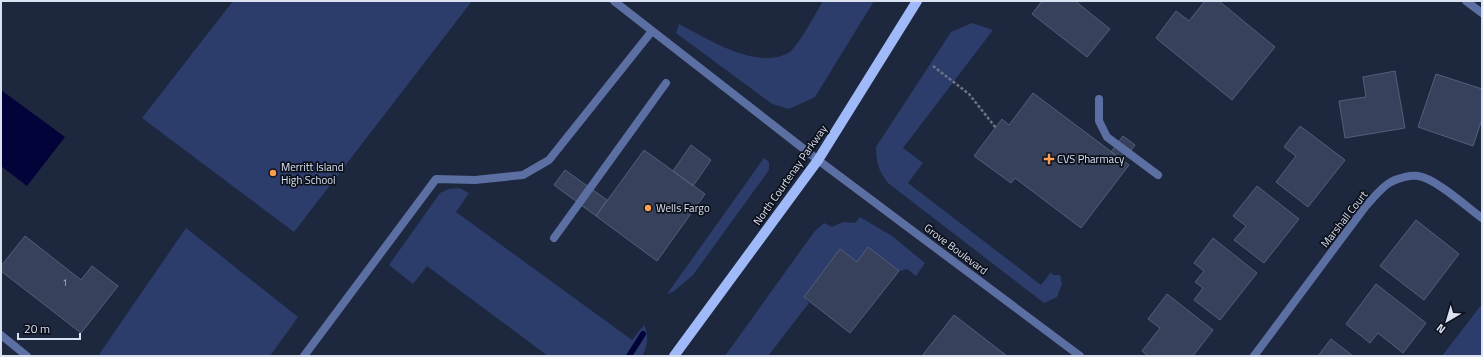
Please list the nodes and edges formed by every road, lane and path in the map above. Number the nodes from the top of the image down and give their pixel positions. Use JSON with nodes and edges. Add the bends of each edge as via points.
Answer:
{"nodes":[{"id":1,"x":614,"y":1,"type":"edge"},
{"id":2,"x":917,"y":1,"type":"edge"},
{"id":3,"x":1466,"y":1,"type":"edge"},
{"id":4,"x":1482,"y":14,"type":"edge"},
{"id":5,"x":652,"y":31,"type":"junction"},
{"id":6,"x":933,"y":66,"type":"dead end"},
{"id":7,"x":666,"y":83,"type":"dead end"},
{"id":8,"x":1098,"y":98,"type":"dead end"},
{"id":9,"x":996,"y":128,"type":"dead end"},
{"id":10,"x":818,"y":160,"type":"junction"},
{"id":11,"x":1158,"y":175,"type":"dead end"},
{"id":12,"x":1482,"y":218,"type":"edge"},
{"id":13,"x":554,"y":238,"type":"dead end"},
{"id":14,"x":1,"y":335,"type":"edge"},
{"id":15,"x":28,"y":356,"type":"edge"},
{"id":16,"x":304,"y":356,"type":"edge"},
{"id":17,"x":674,"y":356,"type":"edge"},
{"id":18,"x":1080,"y":356,"type":"edge"},
{"id":19,"x":1254,"y":356,"type":"edge"}],
"edges":[{"from":1,"to":5,"type":"street","name":"Grove Boulevard"},
{"from":2,"to":10,"type":"main road","name":"North Courtenay Parkway"},
{"from":3,"to":4,"type":"street"},
{"from":5,"to":10,"type":"street","name":"Grove Boulevard"},
{"from":5,"to":16,"type":"street","via":[[549,160],[523,175],[475,180],[436,180]]},
{"from":6,"to":9,"type":"path","via":[[969,94]]},
{"from":7,"to":13,"type":"street"},
{"from":8,"to":11,"type":"street","via":[[1099,122],[1108,137]]},
{"from":10,"to":17,"type":"main road","name":"North Courtenay Parkway"},
{"from":10,"to":18,"type":"street","name":"Grove Boulevard"},
{"from":12,"to":19,"type":"street","name":"Marshall Court","via":[[1433,182],[1418,176],[1390,182],[1365,207]]},
{"from":14,"to":15,"type":"street"}]}
